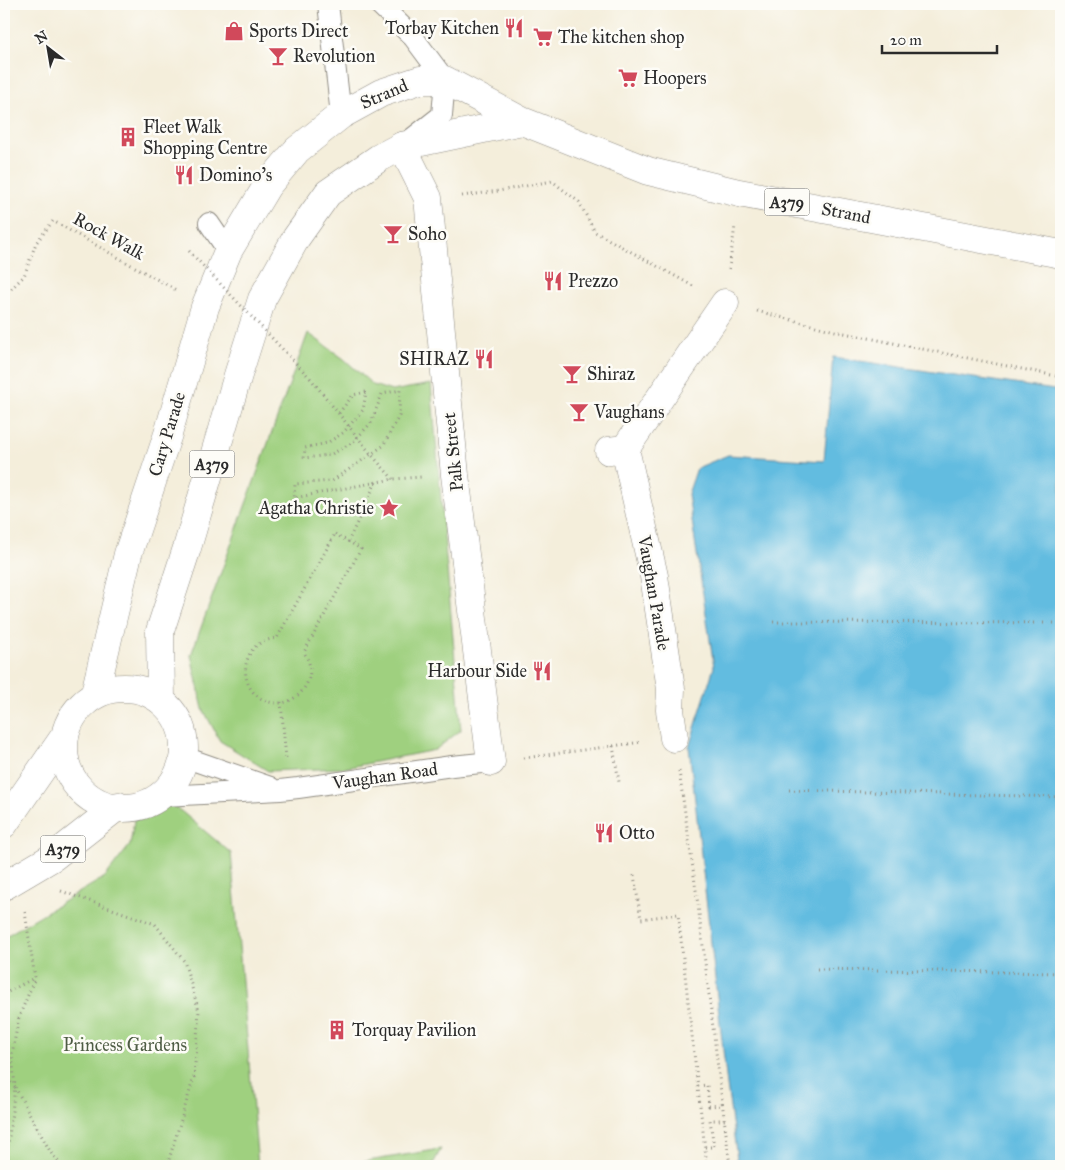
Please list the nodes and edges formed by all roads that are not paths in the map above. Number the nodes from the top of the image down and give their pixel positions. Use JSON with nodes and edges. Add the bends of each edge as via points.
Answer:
{"nodes":[{"id":1,"x":328,"y":4,"type":"edge"},
{"id":2,"x":379,"y":4,"type":"edge"},
{"id":3,"x":444,"y":80,"type":"junction"},
{"id":4,"x":341,"y":115,"type":"junction"},
{"id":5,"x":522,"y":121,"type":"junction"},
{"id":6,"x":402,"y":146,"type":"junction"},
{"id":7,"x":267,"y":186,"type":"joint"},
{"id":8,"x":210,"y":223,"type":"dead end"},
{"id":9,"x":228,"y":251,"type":"junction"},
{"id":10,"x":1061,"y":254,"type":"edge"},
{"id":11,"x":726,"y":303,"type":"road end"},
{"id":12,"x":96,"y":694,"type":"junction"},
{"id":13,"x":161,"y":699,"type":"junction"},
{"id":14,"x":674,"y":738,"type":"road end"},
{"id":15,"x":62,"y":740,"type":"junction"},
{"id":16,"x":184,"y":757,"type":"junction"},
{"id":17,"x":491,"y":762,"type":"joint"},
{"id":18,"x":284,"y":790,"type":"junction"},
{"id":19,"x":163,"y":796,"type":"junction"},
{"id":20,"x":118,"y":806,"type":"junction"},
{"id":21,"x":4,"y":824,"type":"edge"},
{"id":22,"x":12,"y":881,"type":"edge"}],
"edges":[{"from":1,"to":4,"type":"lane"},
{"from":2,"to":3,"type":"lane","via":[[413,37]]},
{"from":3,"to":4,"type":"main road","name":"Strand","number":"A379","via":[[420,80],[381,93]]},
{"from":3,"to":5,"type":"main road","name":"Strand","number":"A379"},
{"from":3,"to":6,"type":"lane","via":[[442,115]]},
{"from":4,"to":7,"type":"main road","name":"Strand","number":"A379","via":[[297,150]]},
{"from":5,"to":6,"type":"main road","number":"A379"},
{"from":5,"to":10,"type":"main road","name":"Strand","number":"A379","via":[[648,171],[740,193]]},
{"from":6,"to":13,"type":"main road","number":"A379","via":[[328,193],[296,238],[262,299],[160,631]]},
{"from":6,"to":17,"type":"main road","name":"Palk Street","via":[[428,198],[455,475]]},
{"from":7,"to":9,"type":"main road","name":"Cary Parade","number":"A379"},
{"from":8,"to":9,"type":"lane"},
{"from":9,"to":12,"type":"main road","name":"Cary Parade","number":"A379","via":[[205,307],[128,554]]},
{"from":11,"to":14,"type":"main road","name":"Vaughan Parade","via":[[617,450],[654,576],[671,689]]},
{"from":12,"to":13,"type":"main road","via":[[119,687],[148,692]]},
{"from":12,"to":15,"type":"main road","via":[[76,709]]},
{"from":13,"to":16,"type":"main road","via":[[181,725]]},
{"from":15,"to":20,"type":"main road","via":[[68,775],[94,802]]},
{"from":15,"to":21,"type":"main road"},
{"from":16,"to":18,"type":"lane","name":"Vaughan Road"},
{"from":16,"to":19,"type":"main road","via":[[179,776]]},
{"from":17,"to":18,"type":"lane","name":"Vaughan Road"},
{"from":18,"to":19,"type":"lane","name":"Vaughan Road"},
{"from":19,"to":20,"type":"main road","via":[[136,809]]},
{"from":20,"to":22,"type":"main road","number":"A379","via":[[53,857]]}]}
